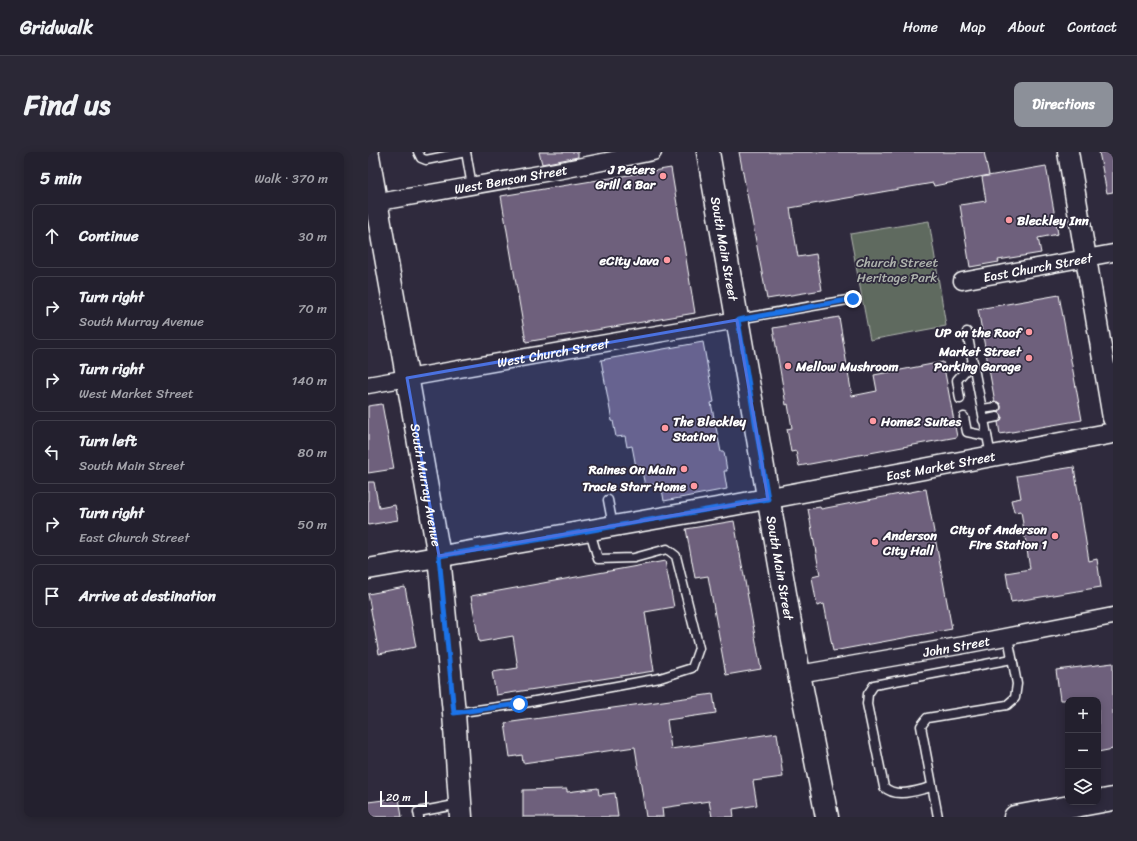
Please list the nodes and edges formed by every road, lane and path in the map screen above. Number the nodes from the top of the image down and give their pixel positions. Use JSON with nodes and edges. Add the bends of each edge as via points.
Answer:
{"nodes":[{"id":1,"x":418,"y":152,"type":"edge"},
{"id":2,"x":466,"y":152,"type":"edge"},
{"id":3,"x":653,"y":152,"type":"edge"},
{"id":4,"x":708,"y":152,"type":"edge"},
{"id":5,"x":1068,"y":152,"type":"edge"},
{"id":6,"x":368,"y":156,"type":"edge"},
{"id":7,"x":472,"y":186,"type":"junction"},
{"id":8,"x":372,"y":203,"type":"edge"},
{"id":9,"x":1113,"y":253,"type":"edge"},
{"id":10,"x":1086,"y":258,"type":"junction"},
{"id":11,"x":962,"y":280,"type":"dead end"},
{"id":12,"x":853,"y":299,"type":"dead end"},
{"id":13,"x":738,"y":320,"type":"junction"},
{"id":14,"x":967,"y":332,"type":"dead end"},
{"id":15,"x":973,"y":362,"type":"junction"},
{"id":16,"x":407,"y":378,"type":"junction"},
{"id":17,"x":368,"y":385,"type":"edge"},
{"id":18,"x":960,"y":399,"type":"dead end"},
{"id":19,"x":996,"y":407,"type":"dead end"},
{"id":20,"x":982,"y":409,"type":"junction"},
{"id":21,"x":964,"y":417,"type":"dead end"},
{"id":22,"x":998,"y":417,"type":"dead end"},
{"id":23,"x":1113,"y":418,"type":"edge"},
{"id":24,"x":983,"y":420,"type":"junction"},
{"id":25,"x":1113,"y":434,"type":"edge"},
{"id":26,"x":987,"y":436,"type":"junction"},
{"id":27,"x":991,"y":456,"type":"junction"},
{"id":28,"x":768,"y":499,"type":"junction"},
{"id":29,"x":608,"y":500,"type":"dead end"},
{"id":30,"x":613,"y":527,"type":"junction"},
{"id":31,"x":590,"y":531,"type":"junction"},
{"id":32,"x":439,"y":556,"type":"junction"},
{"id":33,"x":368,"y":569,"type":"edge"},
{"id":34,"x":1113,"y":616,"type":"edge"},
{"id":35,"x":1008,"y":636,"type":"junction"},
{"id":36,"x":1012,"y":659,"type":"junction"},
{"id":37,"x":799,"y":674,"type":"junction"},
{"id":38,"x":454,"y":713,"type":"junction"},
{"id":39,"x":932,"y":787,"type":"junction"},
{"id":40,"x":1113,"y":799,"type":"edge"},
{"id":41,"x":461,"y":810,"type":"edge"},
{"id":42,"x":419,"y":817,"type":"edge"},
{"id":43,"x":827,"y":817,"type":"edge"},
{"id":44,"x":938,"y":817,"type":"edge"},
{"id":45,"x":1015,"y":817,"type":"edge"}],
"edges":[{"from":1,"to":2,"type":"lane","via":[[421,158],[426,160]]},
{"from":2,"to":7,"type":"lane"},
{"from":3,"to":7,"type":"street","name":"West Benson Street"},
{"from":4,"to":13,"type":"main road","name":"South Main Street"},
{"from":5,"to":10,"type":"street"},
{"from":6,"to":8,"type":"main road","name":"South Murray Avenue"},
{"from":7,"to":8,"type":"street","name":"West Benson Street"},
{"from":8,"to":16,"type":"main road","name":"South Murray Avenue"},
{"from":9,"to":10,"type":"street","name":"East Church Street"},
{"from":10,"to":11,"type":"street","name":"East Church Street"},
{"from":10,"to":23,"type":"street"},
{"from":12,"to":13,"type":"lane"},
{"from":13,"to":16,"type":"street","name":"West Church Street"},
{"from":13,"to":28,"type":"main road","name":"South Main Street"},
{"from":14,"to":15,"type":"lane"},
{"from":15,"to":18,"type":"lane","via":[[957,380]]},
{"from":15,"to":20,"type":"lane"},
{"from":16,"to":17,"type":"street","name":"West Church Street"},
{"from":16,"to":32,"type":"main road","name":"South Murray Avenue"},
{"from":19,"to":20,"type":"lane"},
{"from":20,"to":24,"type":"lane"},
{"from":21,"to":26,"type":"lane","via":[[967,432]]},
{"from":22,"to":24,"type":"lane"},
{"from":24,"to":26,"type":"lane"},
{"from":25,"to":27,"type":"street","name":"East Market Street"},
{"from":26,"to":27,"type":"lane"},
{"from":27,"to":28,"type":"street","name":"East Market Street"},
{"from":28,"to":30,"type":"street","name":"East Market Street"},
{"from":28,"to":37,"type":"main road","name":"South Main Street"},
{"from":29,"to":30,"type":"lane"},
{"from":30,"to":31,"type":"street","name":"East Market Street"},
{"from":31,"to":32,"type":"street","name":"East Market Street"},
{"from":31,"to":38,"type":"lane","via":[[598,559],[634,558],[667,548],[676,556],[699,648],[692,668],[660,678],[519,704]]},
{"from":32,"to":33,"type":"street","name":"East Market Street"},
{"from":32,"to":38,"type":"main road","name":"South Murray Avenue"},
{"from":34,"to":35,"type":"street","name":"John Street"},
{"from":35,"to":36,"type":"lane"},
{"from":35,"to":37,"type":"street","name":"John Street"},
{"from":36,"to":39,"type":"lane","via":[[1017,684],[1016,698],[1007,705],[926,718],[921,726]]},
{"from":36,"to":39,"type":"lane","via":[[874,685],[868,694],[867,704],[884,787],[889,792],[902,794]]},
{"from":37,"to":43,"type":"main road","name":"South Main Street"},
{"from":38,"to":41,"type":"main road","name":"South Murray Avenue"},
{"from":39,"to":44,"type":"lane"},
{"from":40,"to":45,"type":"main road"},
{"from":41,"to":42,"type":"lane","via":[[418,812]]}]}
